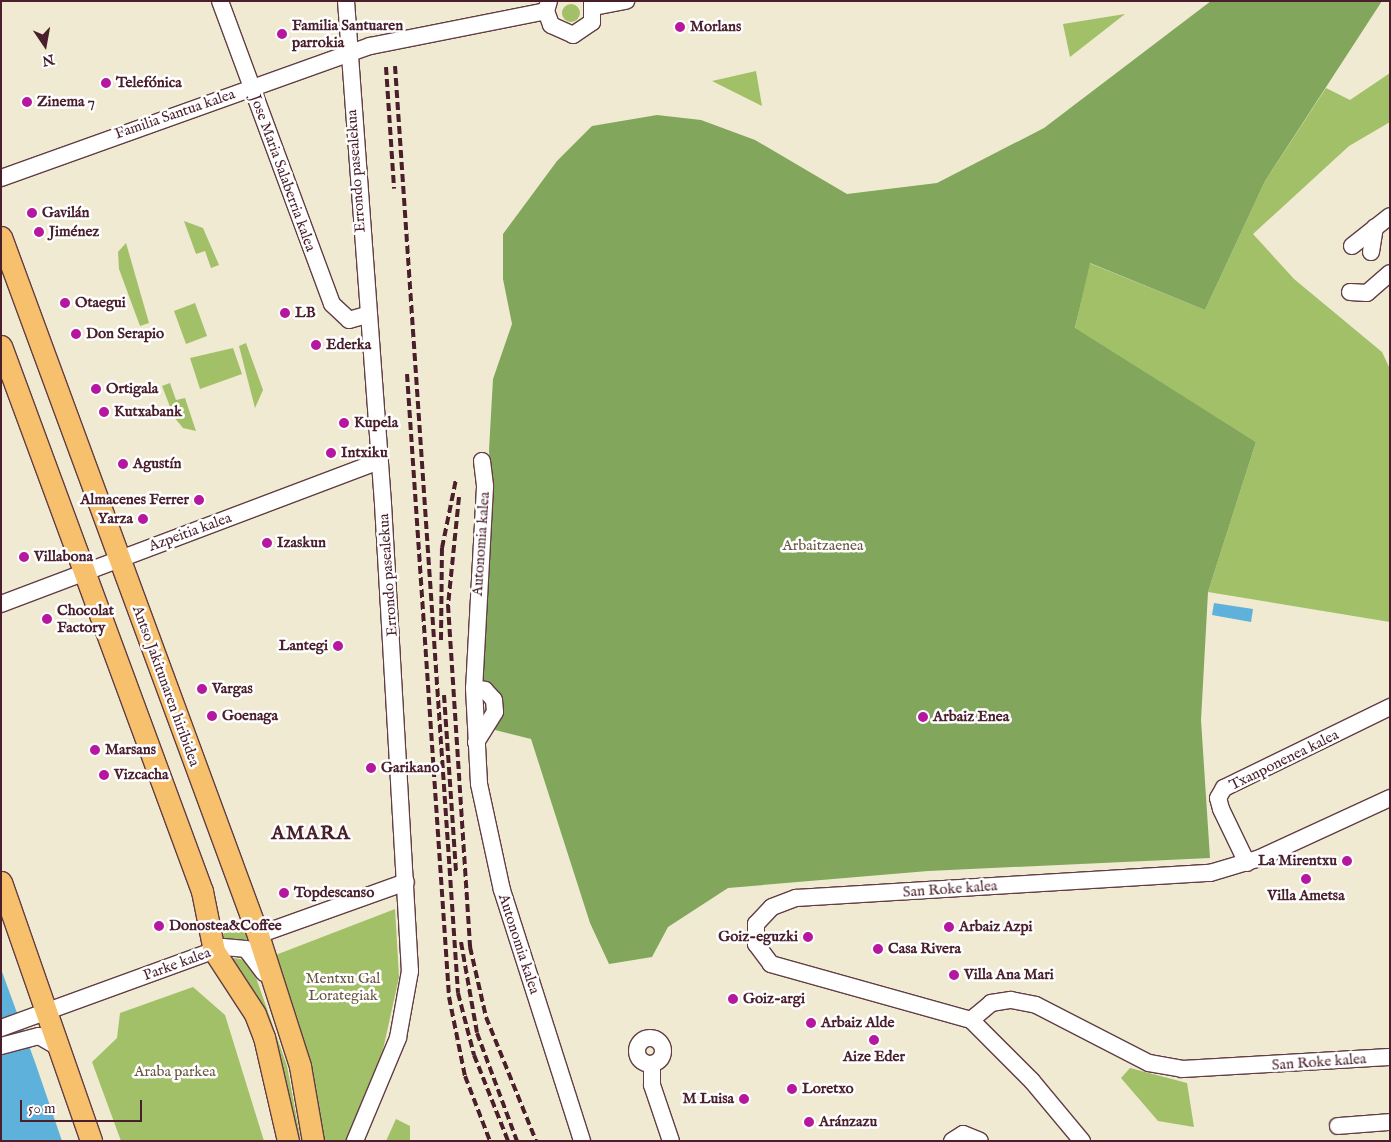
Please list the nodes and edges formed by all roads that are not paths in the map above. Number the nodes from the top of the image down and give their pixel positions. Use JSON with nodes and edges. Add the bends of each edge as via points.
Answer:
{"nodes":[{"id":1,"x":220,"y":1,"type":"edge"},
{"id":2,"x":346,"y":1,"type":"edge"},
{"id":3,"x":626,"y":1,"type":"edge"},
{"id":4,"x":593,"y":4,"type":"edge"},
{"id":5,"x":548,"y":6,"type":"edge"},
{"id":6,"x":349,"y":53,"type":"junction"},
{"id":7,"x":252,"y":87,"type":"junction"},
{"id":8,"x":1,"y":178,"type":"edge"},
{"id":9,"x":1390,"y":216,"type":"edge"},
{"id":10,"x":1376,"y":227,"type":"junction"},
{"id":11,"x":1,"y":237,"type":"edge"},
{"id":12,"x":1352,"y":246,"type":"dead end"},
{"id":13,"x":1371,"y":252,"type":"dead end"},
{"id":14,"x":1390,"y":273,"type":"edge"},
{"id":15,"x":1350,"y":292,"type":"dead end"},
{"id":16,"x":367,"y":315,"type":"junction"},
{"id":17,"x":1,"y":346,"type":"edge"},
{"id":18,"x":379,"y":461,"type":"junction"},
{"id":19,"x":482,"y":461,"type":"dead end"},
{"id":20,"x":119,"y":558,"type":"junction"},
{"id":21,"x":85,"y":571,"type":"junction"},
{"id":22,"x":1,"y":604,"type":"edge"},
{"id":23,"x":1390,"y":707,"type":"edge"},
{"id":24,"x":1390,"y":798,"type":"edge"},
{"id":25,"x":1246,"y":863,"type":"junction"},
{"id":26,"x":1,"y":882,"type":"edge"},
{"id":27,"x":406,"y":882,"type":"junction"},
{"id":28,"x":258,"y":935,"type":"junction"},
{"id":29,"x":214,"y":950,"type":"junction"},
{"id":30,"x":281,"y":1003,"type":"junction"},
{"id":31,"x":47,"y":1011,"type":"junction"},
{"id":32,"x":970,"y":1020,"type":"junction"},
{"id":33,"x":1,"y":1028,"type":"edge"},
{"id":34,"x":1,"y":1046,"type":"edge"},
{"id":35,"x":60,"y":1048,"type":"junction"},
{"id":36,"x":1390,"y":1057,"type":"edge"},
{"id":37,"x":652,"y":1064,"type":"dead end"},
{"id":38,"x":283,"y":1117,"type":"junction"},
{"id":39,"x":1390,"y":1122,"type":"edge"},
{"id":40,"x":1338,"y":1126,"type":"dead end"},
{"id":41,"x":356,"y":1140,"type":"edge"},
{"id":42,"x":91,"y":1141,"type":"edge"},
{"id":43,"x":288,"y":1141,"type":"edge"},
{"id":44,"x":296,"y":1141,"type":"edge"},
{"id":45,"x":313,"y":1141,"type":"edge"},
{"id":46,"x":582,"y":1141,"type":"edge"},
{"id":47,"x":672,"y":1141,"type":"edge"},
{"id":48,"x":952,"y":1141,"type":"edge"},
{"id":49,"x":980,"y":1141,"type":"edge"},
{"id":50,"x":1082,"y":1141,"type":"edge"}],
"edges":[{"from":1,"to":7,"type":"street","name":"Jose Maria Salaberria kalea"},
{"from":2,"to":6,"type":"street","name":"Errondo pasealekua"},
{"from":3,"to":4,"type":"street"},
{"from":4,"to":5,"type":"street","via":[[592,22],[574,35],[559,32]]},
{"from":5,"to":6,"type":"street","name":"Familia Santua kalea","via":[[397,38]]},
{"from":6,"to":7,"type":"street","name":"Familia Santua kalea"},
{"from":6,"to":16,"type":"street","name":"Errondo pasealekua"},
{"from":7,"to":8,"type":"street","name":"Familia Santua kalea"},
{"from":7,"to":16,"type":"street","name":"Jose Maria Salaberria kalea","via":[[332,304],[349,320]]},
{"from":9,"to":10,"type":"street"},
{"from":10,"to":12,"type":"street"},
{"from":10,"to":13,"type":"street"},
{"from":11,"to":20,"type":"main road","name":"Antso Jakitunaren hiribidea"},
{"from":14,"to":15,"type":"street","via":[[1367,293]]},
{"from":16,"to":18,"type":"street","name":"Errondo pasealekua"},
{"from":17,"to":21,"type":"main road"},
{"from":18,"to":20,"type":"street","name":"Azpeitia kalea"},
{"from":18,"to":27,"type":"street","name":"Errondo pasealekua"},
{"from":19,"to":46,"type":"street","name":"Autonomia kalea","via":[[485,487],[474,688],[485,690],[494,700],[495,712],[476,742],[478,784],[502,890]]},
{"from":20,"to":21,"type":"street","name":"Azpeitia kalea"},
{"from":20,"to":28,"type":"main road","name":"Antso Jakitunaren hiribidea"},
{"from":21,"to":22,"type":"street","name":"Azpeitia kalea"},
{"from":21,"to":29,"type":"main road","via":[[202,891]]},
{"from":23,"to":25,"type":"street","name":"Txanponenea kalea","via":[[1224,788],[1218,798],[1221,809]]},
{"from":24,"to":25,"type":"street","name":"San Roke kalea"},
{"from":25,"to":32,"type":"street","name":"San Roke kalea","via":[[1185,878],[796,898],[772,907],[756,924],[756,944],[771,964]]},
{"from":26,"to":31,"type":"main road"},
{"from":27,"to":28,"type":"street"},
{"from":27,"to":41,"type":"street","name":"Errondo pasealekua","via":[[410,971],[398,1038]]},
{"from":28,"to":30,"type":"main road","name":"Antso Jakitunaren hiribidea"},
{"from":29,"to":30,"type":"street","name":"Parke kalea","via":[[238,947],[252,954]]},
{"from":29,"to":31,"type":"street","name":"Parke kalea"},
{"from":29,"to":38,"type":"main road","via":[[255,1014]]},
{"from":30,"to":45,"type":"main road","name":"Antso Jakitunaren hiribidea","via":[[300,1066]]},
{"from":31,"to":33,"type":"street","name":"Parke kalea"},
{"from":31,"to":35,"type":"main road"},
{"from":32,"to":36,"type":"street","name":"San Roke kalea","via":[[991,1003],[1011,1000],[1036,1004],[1149,1063],[1182,1069]]},
{"from":32,"to":50,"type":"street","name":"San Roke kalea","via":[[1032,1081]]},
{"from":34,"to":35,"type":"street","via":[[26,1037],[44,1037]]},
{"from":35,"to":42,"type":"main road"},
{"from":37,"to":47,"type":"street","via":[[652,1085]]},
{"from":38,"to":43,"type":"main road"},
{"from":38,"to":44,"type":"street"},
{"from":39,"to":40,"type":"street"},
{"from":48,"to":49,"type":"street","via":[[963,1134]]}]}
